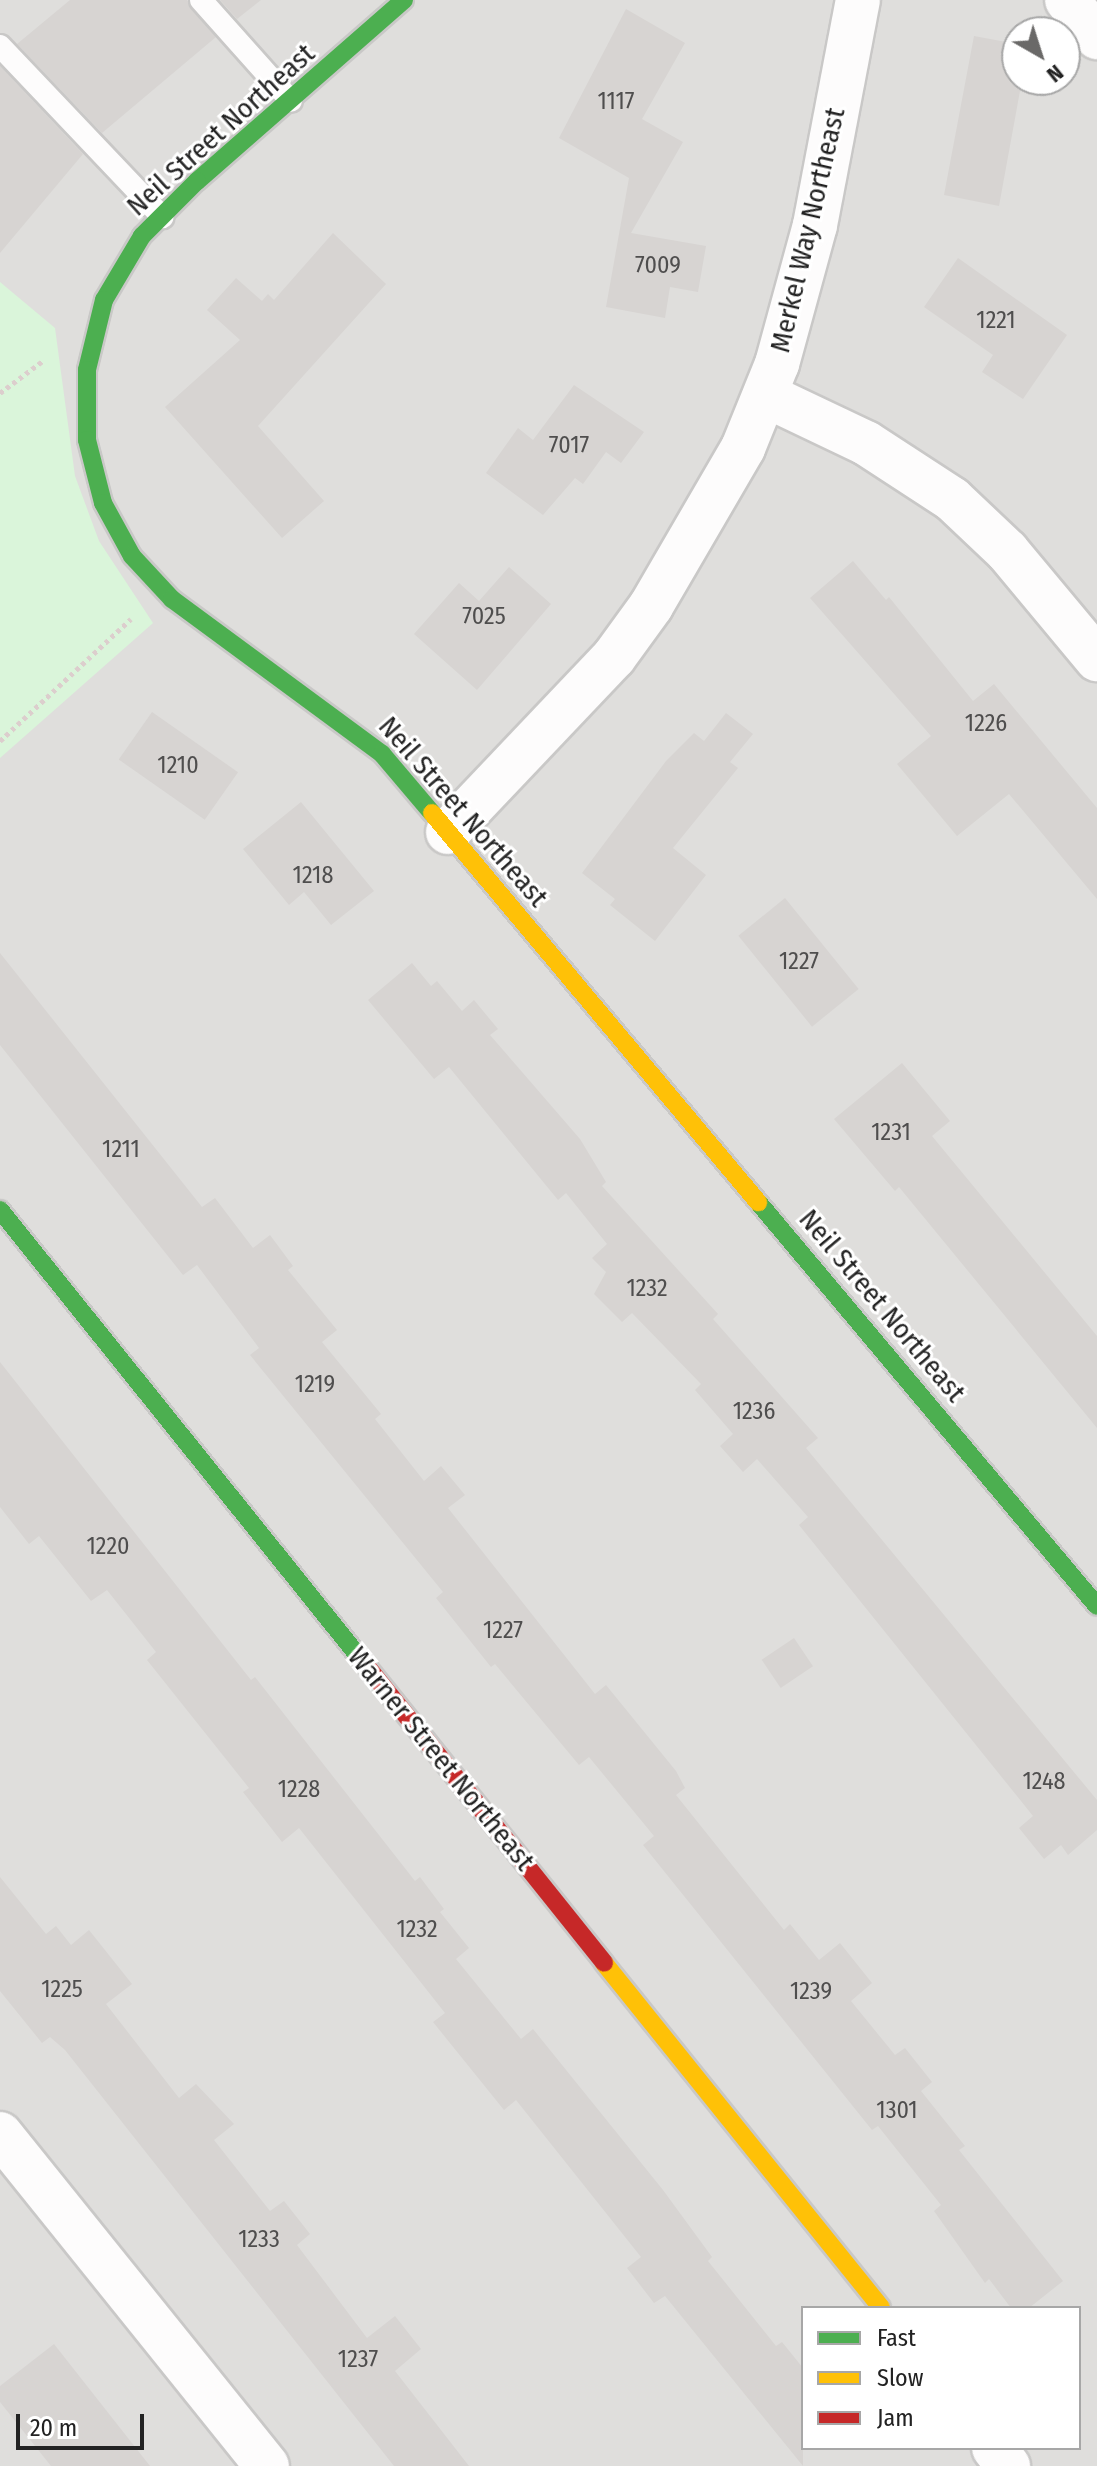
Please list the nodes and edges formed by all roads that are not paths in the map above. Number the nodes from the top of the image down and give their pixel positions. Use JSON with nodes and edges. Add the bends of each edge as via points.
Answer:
{"nodes":[{"id":1,"x":201,"y":0,"type":"edge"},
{"id":2,"x":404,"y":0,"type":"edge"},
{"id":3,"x":858,"y":0,"type":"edge"},
{"id":4,"x":1067,"y":0,"type":"edge"},
{"id":5,"x":1097,"y":37,"type":"edge"},
{"id":6,"x":0,"y":46,"type":"edge"},
{"id":7,"x":291,"y":101,"type":"junction"},
{"id":8,"x":162,"y":217,"type":"junction"},
{"id":9,"x":765,"y":395,"type":"junction"},
{"id":10,"x":1097,"y":659,"type":"edge"},
{"id":11,"x":448,"y":832,"type":"junction"},
{"id":12,"x":0,"y":1210,"type":"edge"},
{"id":13,"x":1097,"y":1606,"type":"edge"},
{"id":14,"x":0,"y":2134,"type":"edge"},
{"id":15,"x":879,"y":2306,"type":"edge"},
{"id":16,"x":996,"y":2450,"type":"edge"},
{"id":17,"x":267,"y":2466,"type":"edge"},
{"id":18,"x":1008,"y":2466,"type":"edge"}],
"edges":[{"from":1,"to":7,"type":"lane"},
{"from":2,"to":7,"type":"street","name":"Neil Street Northeast"},
{"from":3,"to":9,"type":"street","name":"Merkel Way Northeast","via":[[815,225]]},
{"from":4,"to":5,"type":"street"},
{"from":6,"to":8,"type":"lane"},
{"from":7,"to":8,"type":"street","name":"Neil Street Northeast"},
{"from":8,"to":11,"type":"street","name":"Neil Street Northeast","via":[[142,236],[104,300],[87,370],[87,440],[103,503],[132,556],[163,589],[382,754]]},
{"from":9,"to":10,"type":"street","via":[[866,443],[952,499],[1007,551]]},
{"from":9,"to":11,"type":"street","name":"Merkel Way Northeast","via":[[716,500],[651,606],[532,749]]},
{"from":11,"to":13,"type":"street","name":"Neil Street Northeast"},
{"from":12,"to":15,"type":"street","name":"Warner Street Northeast"},
{"from":14,"to":17,"type":"street"},
{"from":16,"to":18,"type":"street"}]}
